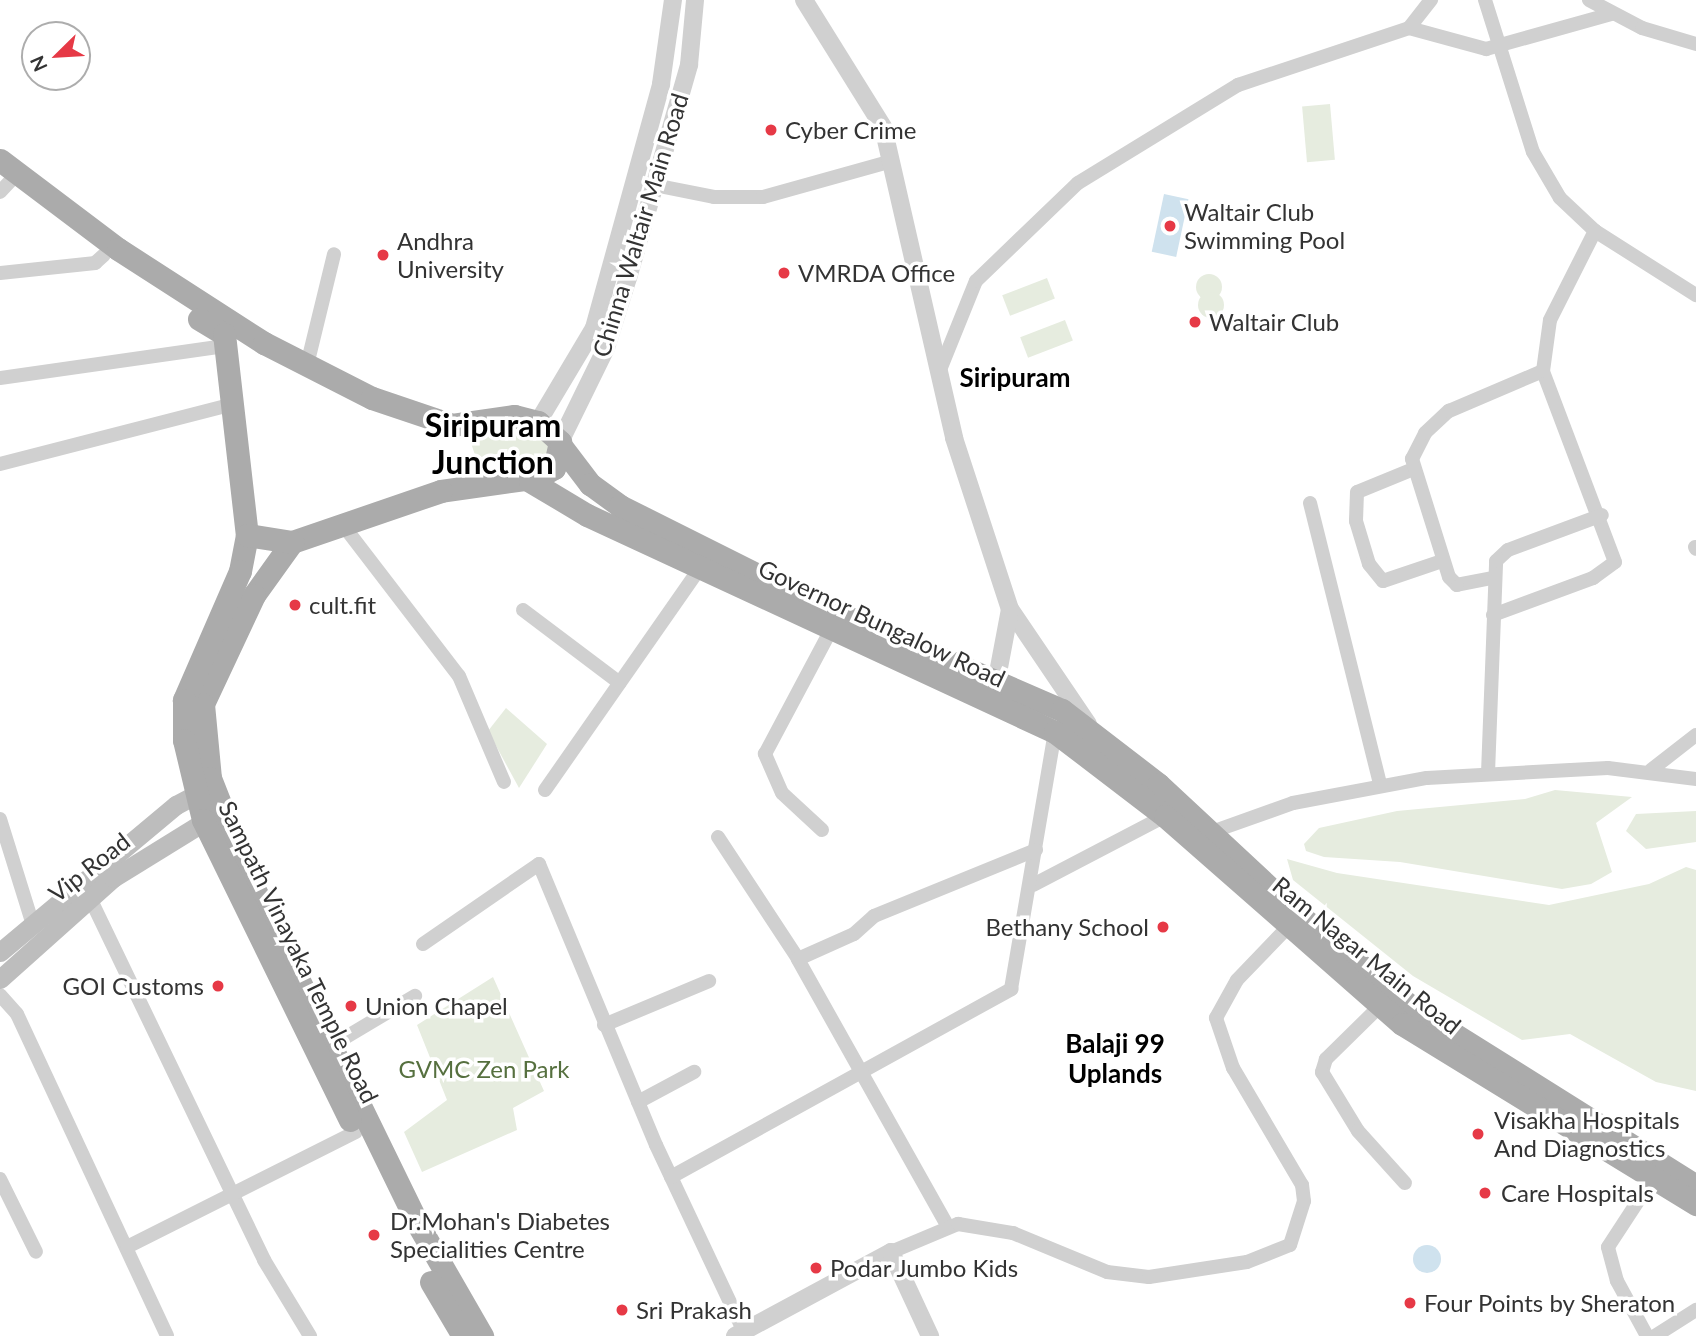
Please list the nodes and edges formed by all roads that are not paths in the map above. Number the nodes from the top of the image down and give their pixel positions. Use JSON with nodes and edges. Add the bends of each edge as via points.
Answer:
{"nodes":[{"id":1,"x":673,"y":0,"type":"edge"},
{"id":2,"x":695,"y":0,"type":"edge"},
{"id":3,"x":804,"y":0,"type":"edge"},
{"id":4,"x":1431,"y":0,"type":"edge"},
{"id":5,"x":1485,"y":0,"type":"edge"},
{"id":6,"x":1590,"y":0,"type":"edge"},
{"id":7,"x":1611,"y":14,"type":"junction"},
{"id":8,"x":1409,"y":28,"type":"junction"},
{"id":9,"x":1696,"y":44,"type":"edge"},
{"id":10,"x":1499,"y":46,"type":"junction"},
{"id":11,"x":892,"y":161,"type":"junction"},
{"id":12,"x":5,"y":177,"type":"edge"},
{"id":13,"x":654,"y":185,"type":"junction"},
{"id":14,"x":1595,"y":231,"type":"junction"},
{"id":15,"x":334,"y":254,"type":"dead end"},
{"id":16,"x":104,"y":255,"type":"junction"},
{"id":17,"x":0,"y":273,"type":"edge"},
{"id":18,"x":1696,"y":295,"type":"edge"},
{"id":19,"x":225,"y":346,"type":"junction"},
{"id":20,"x":276,"y":349,"type":"junction"},
{"id":21,"x":307,"y":365,"type":"junction"},
{"id":22,"x":940,"y":370,"type":"junction"},
{"id":23,"x":1543,"y":370,"type":"junction"},
{"id":24,"x":0,"y":378,"type":"edge"},
{"id":25,"x":232,"y":394,"type":"junction"},
{"id":26,"x":538,"y":422,"type":"junction"},
{"id":27,"x":560,"y":444,"type":"junction"},
{"id":28,"x":0,"y":464,"type":"edge"},
{"id":29,"x":1411,"y":470,"type":"junction"},
{"id":30,"x":530,"y":481,"type":"junction"},
{"id":31,"x":1310,"y":503,"type":"dead end"},
{"id":32,"x":1602,"y":515,"type":"junction"},
{"id":33,"x":343,"y":525,"type":"junction"},
{"id":34,"x":247,"y":535,"type":"junction"},
{"id":35,"x":292,"y":542,"type":"junction"},
{"id":36,"x":706,"y":560,"type":"junction"},
{"id":37,"x":1442,"y":561,"type":"junction"},
{"id":38,"x":1492,"y":578,"type":"junction"},
{"id":39,"x":1010,"y":609,"type":"junction"},
{"id":40,"x":523,"y":610,"type":"dead end"},
{"id":41,"x":1493,"y":615,"type":"junction"},
{"id":42,"x":831,"y":630,"type":"junction"},
{"id":43,"x":1001,"y":681,"type":"junction"},
{"id":44,"x":620,"y":683,"type":"junction"},
{"id":45,"x":990,"y":703,"type":"junction"},
{"id":46,"x":1055,"y":732,"type":"junction"},
{"id":47,"x":1094,"y":732,"type":"junction"},
{"id":48,"x":1696,"y":735,"type":"edge"},
{"id":49,"x":1651,"y":770,"type":"junction"},
{"id":50,"x":1488,"y":773,"type":"junction"},
{"id":51,"x":1696,"y":779,"type":"edge"},
{"id":52,"x":505,"y":782,"type":"dead end"},
{"id":53,"x":1380,"y":784,"type":"junction"},
{"id":54,"x":204,"y":790,"type":"junction"},
{"id":55,"x":545,"y":790,"type":"dead end"},
{"id":56,"x":213,"y":816,"type":"junction"},
{"id":57,"x":1165,"y":816,"type":"junction"},
{"id":58,"x":0,"y":818,"type":"edge"},
{"id":59,"x":822,"y":830,"type":"dead end"},
{"id":60,"x":718,"y":837,"type":"dead end"},
{"id":61,"x":1203,"y":837,"type":"junction"},
{"id":62,"x":1036,"y":850,"type":"junction"},
{"id":63,"x":1033,"y":885,"type":"junction"},
{"id":64,"x":89,"y":896,"type":"junction"},
{"id":65,"x":32,"y":922,"type":"junction"},
{"id":66,"x":1287,"y":928,"type":"junction"},
{"id":67,"x":423,"y":944,"type":"dead end"},
{"id":68,"x":0,"y":952,"type":"edge"},
{"id":69,"x":798,"y":959,"type":"junction"},
{"id":70,"x":0,"y":979,"type":"edge"},
{"id":71,"x":709,"y":981,"type":"dead end"},
{"id":72,"x":0,"y":995,"type":"edge"},
{"id":73,"x":415,"y":996,"type":"dead end"},
{"id":74,"x":1380,"y":1006,"type":"junction"},
{"id":75,"x":604,"y":1025,"type":"junction"},
{"id":76,"x":331,"y":1046,"type":"junction"},
{"id":77,"x":694,"y":1072,"type":"dead end"},
{"id":78,"x":861,"y":1075,"type":"junction"},
{"id":79,"x":638,"y":1102,"type":"junction"},
{"id":80,"x":356,"y":1132,"type":"junction"},
{"id":81,"x":1658,"y":1172,"type":"junction"},
{"id":82,"x":671,"y":1177,"type":"junction"},
{"id":83,"x":0,"y":1179,"type":"edge"},
{"id":84,"x":1405,"y":1184,"type":"dead end"},
{"id":85,"x":1696,"y":1186,"type":"edge"},
{"id":86,"x":233,"y":1194,"type":"junction"},
{"id":87,"x":1696,"y":1204,"type":"edge"},
{"id":88,"x":947,"y":1225,"type":"junction"},
{"id":89,"x":127,"y":1247,"type":"junction"},
{"id":90,"x":36,"y":1252,"type":"dead end"},
{"id":91,"x":891,"y":1252,"type":"junction"},
{"id":92,"x":1696,"y":1310,"type":"edge"},
{"id":93,"x":739,"y":1333,"type":"edge"},
{"id":94,"x":167,"y":1336,"type":"edge"},
{"id":95,"x":310,"y":1336,"type":"edge"},
{"id":96,"x":463,"y":1336,"type":"edge"},
{"id":97,"x":482,"y":1336,"type":"edge"},
{"id":98,"x":930,"y":1336,"type":"edge"},
{"id":99,"x":1647,"y":1336,"type":"edge"},
{"id":100,"x":1655,"y":1336,"type":"edge"}],
"edges":[{"from":1,"to":26,"type":"street","name":"Chinna Waltair Main Road","via":[[661,84],[594,328]]},
{"from":2,"to":13,"type":"street","name":"Chinna Waltair Main Road","via":[[689,65]]},
{"from":3,"to":11,"type":"street","via":[[861,85]]},
{"from":4,"to":8,"type":"street"},
{"from":5,"to":10,"type":"street"},
{"from":6,"to":7,"type":"street"},
{"from":7,"to":9,"type":"street"},
{"from":7,"to":10,"type":"street"},
{"from":8,"to":10,"type":"street","via":[[1459,45]]},
{"from":8,"to":22,"type":"street","via":[[1238,85],[1078,183],[976,281]]},
{"from":10,"to":14,"type":"street","via":[[1542,170]]},
{"from":11,"to":13,"type":"street","via":[[763,197],[715,197]]},
{"from":11,"to":22,"type":"street"},
{"from":12,"to":16,"type":"main road"},
{"from":12,"to":20,"type":"main road"},
{"from":13,"to":27,"type":"street","name":"Chinna Waltair Main Road","via":[[606,348]]},
{"from":14,"to":18,"type":"street"},
{"from":14,"to":23,"type":"street","via":[[1550,320]]},
{"from":15,"to":21,"type":"street"},
{"from":16,"to":17,"type":"street","via":[[95,263]]},
{"from":16,"to":19,"type":"main road","via":[[224,334]]},
{"from":19,"to":24,"type":"street"},
{"from":19,"to":25,"type":"main road","name":"Sampath Vinayaka Temple Road"},
{"from":20,"to":21,"type":"main road"},
{"from":20,"to":25,"type":"main road","via":[[241,355],[232,365]]},
{"from":21,"to":26,"type":"main road","via":[[372,398],[452,425],[499,415]]},
{"from":22,"to":39,"type":"street","via":[[954,438]]},
{"from":23,"to":29,"type":"street","via":[[1440,418],[1414,450]]},
{"from":23,"to":32,"type":"street"},
{"from":25,"to":28,"type":"street"},
{"from":25,"to":34,"type":"main road","name":"Sampath Vinayaka Temple Road"},
{"from":26,"to":27,"type":"main road"},
{"from":27,"to":30,"type":"main road","via":[[554,468]]},
{"from":27,"to":36,"type":"main road","via":[[604,497]]},
{"from":29,"to":37,"type":"street"},
{"from":29,"to":37,"type":"street","via":[[1357,492],[1356,521],[1369,564],[1383,581]]},
{"from":30,"to":33,"type":"main road","via":[[478,484]]},
{"from":30,"to":36,"type":"main road","name":"Governor Bungalow Road"},
{"from":31,"to":53,"type":"street"},
{"from":32,"to":38,"type":"street","via":[[1508,550],[1496,561]]},
{"from":32,"to":41,"type":"street","via":[[1614,551],[1612,566]]},
{"from":33,"to":35,"type":"main road"},
{"from":33,"to":52,"type":"street","via":[[458,676]]},
{"from":34,"to":35,"type":"main road"},
{"from":34,"to":54,"type":"main road","name":"Sampath Vinayaka Temple Road","via":[[240,571],[184,701]]},
{"from":35,"to":54,"type":"main road","name":"Sampath Vinayaka Temple Road","via":[[254,595],[203,704]]},
{"from":36,"to":42,"type":"main road","name":"Governor Bungalow Road"},
{"from":36,"to":43,"type":"main road"},
{"from":36,"to":44,"type":"street"},
{"from":37,"to":38,"type":"street","via":[[1457,585]]},
{"from":38,"to":41,"type":"street"},
{"from":39,"to":43,"type":"street"},
{"from":39,"to":47,"type":"street"},
{"from":40,"to":44,"type":"street"},
{"from":41,"to":50,"type":"street"},
{"from":42,"to":45,"type":"main road","name":"Governor Bungalow Road"},
{"from":42,"to":59,"type":"street","via":[[765,754],[782,793]]},
{"from":43,"to":45,"type":"street"},
{"from":43,"to":47,"type":"main road"},
{"from":44,"to":55,"type":"street"},
{"from":45,"to":46,"type":"main road","name":"Governor Bungalow Road"},
{"from":46,"to":57,"type":"main road","name":"Governor Bungalow Road"},
{"from":46,"to":62,"type":"street"},
{"from":47,"to":61,"type":"main road"},
{"from":48,"to":49,"type":"street"},
{"from":49,"to":50,"type":"street"},
{"from":49,"to":51,"type":"street"},
{"from":50,"to":53,"type":"street"},
{"from":53,"to":61,"type":"street","via":[[1293,803]]},
{"from":54,"to":56,"type":"main road","name":"Sampath Vinayaka Temple Road"},
{"from":54,"to":65,"type":"main road","name":"Vip Road"},
{"from":56,"to":64,"type":"main road","name":"Vip Road"},
{"from":56,"to":76,"type":"main road","name":"Sampath Vinayaka Temple Road"},
{"from":56,"to":80,"type":"main road","name":"Sampath Vinayaka Temple Road"},
{"from":57,"to":61,"type":"main road","name":"Governor Bungalow Road"},
{"from":57,"to":63,"type":"street"},
{"from":58,"to":65,"type":"street"},
{"from":60,"to":69,"type":"street"},
{"from":61,"to":66,"type":"main road","name":"Ram Nagar Main Road"},
{"from":61,"to":81,"type":"main road","via":[[1414,1009]]},
{"from":62,"to":63,"type":"street"},
{"from":62,"to":69,"type":"street","via":[[874,916],[854,934]]},
{"from":63,"to":78,"type":"street","via":[[1011,989]]},
{"from":64,"to":70,"type":"main road","name":"Vip Road"},
{"from":64,"to":86,"type":"street"},
{"from":65,"to":68,"type":"main road","name":"Vip Road"},
{"from":66,"to":74,"type":"main road","name":"Ram Nagar Main Road"},
{"from":66,"to":88,"type":"street","via":[[1237,980],[1216,1018],[1233,1068],[1302,1185],[1304,1201],[1290,1245],[1247,1262],[1149,1277],[1107,1272],[1013,1233]]},
{"from":67,"to":75,"type":"street","via":[[539,864]]},
{"from":69,"to":78,"type":"street"},
{"from":71,"to":75,"type":"street"},
{"from":72,"to":89,"type":"street","via":[[17,1014]]},
{"from":73,"to":76,"type":"street"},
{"from":74,"to":81,"type":"main road","name":"Ram Nagar Main Road","via":[[1451,1058]]},
{"from":74,"to":84,"type":"street","via":[[1326,1059],[1322,1072],[1359,1130]]},
{"from":75,"to":79,"type":"street"},
{"from":76,"to":97,"type":"main road","name":"Sampath Vinayaka Temple Road","via":[[416,1221]]},
{"from":77,"to":79,"type":"street"},
{"from":78,"to":82,"type":"street"},
{"from":78,"to":88,"type":"street"},
{"from":79,"to":82,"type":"street"},
{"from":80,"to":86,"type":"street"},
{"from":80,"to":96,"type":"main road","name":"Sampath Vinayaka Temple Road"},
{"from":81,"to":85,"type":"main road"},
{"from":81,"to":87,"type":"main road","name":"Ram Nagar Main Road"},
{"from":81,"to":99,"type":"street","via":[[1608,1247],[1617,1281]]},
{"from":82,"to":93,"type":"street"},
{"from":83,"to":90,"type":"street"},
{"from":86,"to":89,"type":"street"},
{"from":86,"to":95,"type":"street"},
{"from":88,"to":91,"type":"street"},
{"from":89,"to":94,"type":"street"},
{"from":91,"to":93,"type":"street"},
{"from":91,"to":98,"type":"street"},
{"from":92,"to":100,"type":"street"}]}
